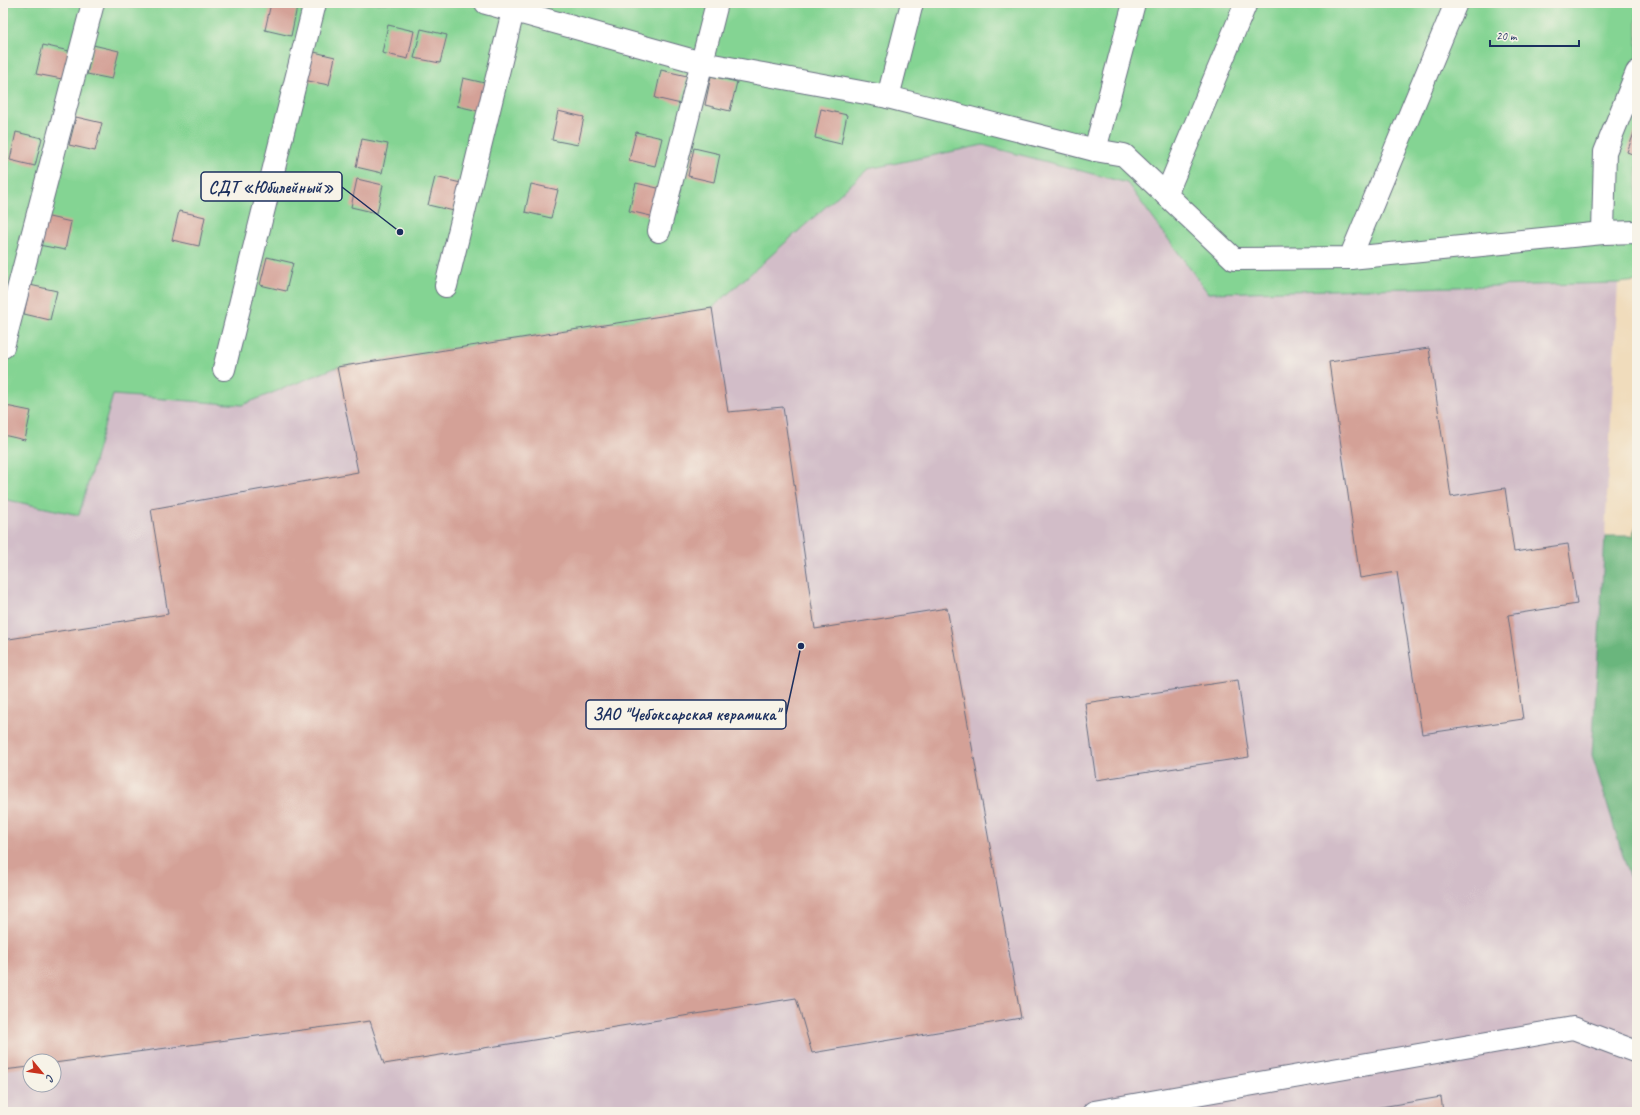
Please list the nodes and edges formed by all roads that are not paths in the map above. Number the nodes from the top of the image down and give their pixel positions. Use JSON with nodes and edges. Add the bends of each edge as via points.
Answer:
{"nodes":[{"id":1,"x":93,"y":3,"type":"edge"},
{"id":2,"x":314,"y":3,"type":"edge"},
{"id":3,"x":486,"y":3,"type":"edge"},
{"id":4,"x":717,"y":3,"type":"edge"},
{"id":5,"x":912,"y":3,"type":"edge"},
{"id":6,"x":1134,"y":3,"type":"edge"},
{"id":7,"x":1246,"y":3,"type":"edge"},
{"id":8,"x":1456,"y":3,"type":"edge"},
{"id":9,"x":514,"y":7,"type":"edge"},
{"id":10,"x":702,"y":62,"type":"junction"},
{"id":11,"x":1637,"y":72,"type":"edge"},
{"id":12,"x":888,"y":97,"type":"junction"},
{"id":13,"x":1095,"y":150,"type":"junction"},
{"id":14,"x":1166,"y":195,"type":"junction"},
{"id":15,"x":659,"y":231,"type":"dead end"},
{"id":16,"x":1603,"y":232,"type":"junction"},
{"id":17,"x":1637,"y":232,"type":"edge"},
{"id":18,"x":1350,"y":258,"type":"junction"},
{"id":19,"x":446,"y":286,"type":"dead end"},
{"id":20,"x":3,"y":347,"type":"edge"},
{"id":21,"x":224,"y":369,"type":"dead end"},
{"id":22,"x":1637,"y":1052,"type":"edge"},
{"id":23,"x":1094,"y":1112,"type":"edge"}],
"edges":[{"from":1,"to":20,"type":"street"},
{"from":2,"to":21,"type":"street"},
{"from":3,"to":9,"type":"street"},
{"from":4,"to":10,"type":"street"},
{"from":5,"to":12,"type":"street"},
{"from":6,"to":13,"type":"street"},
{"from":7,"to":14,"type":"street"},
{"from":8,"to":18,"type":"street"},
{"from":9,"to":10,"type":"street"},
{"from":9,"to":19,"type":"street"},
{"from":10,"to":12,"type":"street"},
{"from":10,"to":15,"type":"street"},
{"from":11,"to":16,"type":"street","via":[[1605,152]]},
{"from":12,"to":13,"type":"street"},
{"from":13,"to":14,"type":"street","via":[[1124,155]]},
{"from":14,"to":18,"type":"street","via":[[1234,259]]},
{"from":16,"to":17,"type":"street"},
{"from":16,"to":18,"type":"street"},
{"from":22,"to":23,"type":"street","via":[[1573,1028]]}]}
